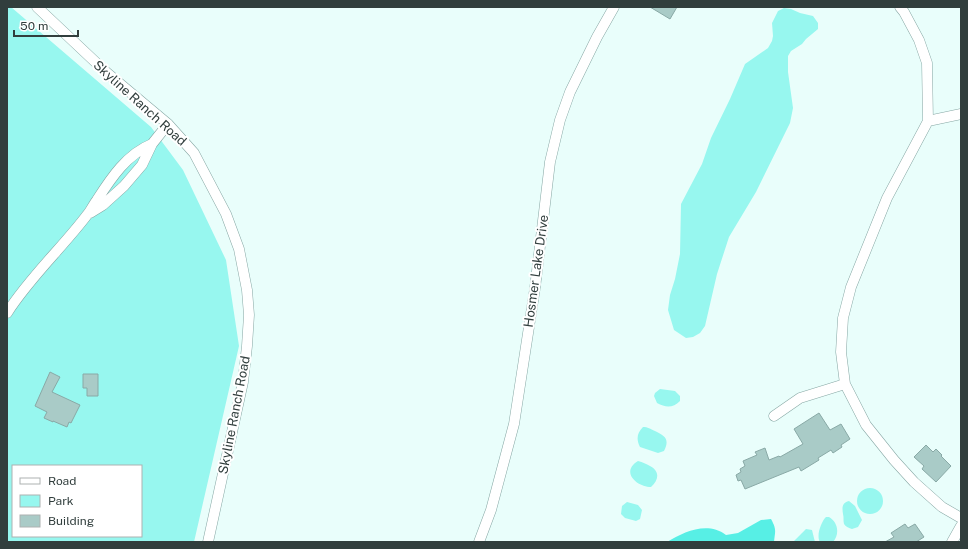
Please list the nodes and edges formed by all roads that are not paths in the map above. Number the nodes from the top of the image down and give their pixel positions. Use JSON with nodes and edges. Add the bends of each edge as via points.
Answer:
{"nodes":[{"id":1,"x":36,"y":7,"type":"edge"},
{"id":2,"x":614,"y":7,"type":"edge"},
{"id":3,"x":900,"y":7,"type":"edge"},
{"id":4,"x":961,"y":114,"type":"edge"},
{"id":5,"x":928,"y":121,"type":"junction"},
{"id":6,"x":168,"y":124,"type":"junction"},
{"id":7,"x":152,"y":144,"type":"junction"},
{"id":8,"x":88,"y":214,"type":"junction"},
{"id":9,"x":7,"y":313,"type":"edge"},
{"id":10,"x":845,"y":384,"type":"junction"},
{"id":11,"x":774,"y":416,"type":"dead end"},
{"id":12,"x":961,"y":518,"type":"edge"},
{"id":13,"x":961,"y":526,"type":"edge"},
{"id":14,"x":208,"y":542,"type":"edge"},
{"id":15,"x":479,"y":542,"type":"edge"},
{"id":16,"x":952,"y":542,"type":"edge"}],
"edges":[{"from":1,"to":6,"type":"street","name":"Skyline Ranch Road"},
{"from":2,"to":15,"type":"street","name":"Hosmer Lake Drive","via":[[570,92],[560,120],[550,162],[535,288],[514,424],[491,510]]},
{"from":3,"to":5,"type":"street","via":[[919,40],[927,63]]},
{"from":4,"to":5,"type":"street"},
{"from":5,"to":10,"type":"street","via":[[887,198],[851,287],[843,318],[841,352]]},
{"from":6,"to":7,"type":"street"},
{"from":6,"to":14,"type":"street","name":"Skyline Ranch Road","via":[[194,153],[226,214],[239,249],[247,290],[249,315],[243,382]]},
{"from":7,"to":8,"type":"street","via":[[133,155],[116,172]]},
{"from":7,"to":8,"type":"street","via":[[142,165],[124,186],[103,205]]},
{"from":8,"to":9,"type":"street"},
{"from":10,"to":11,"type":"street","via":[[800,398]]},
{"from":10,"to":12,"type":"street","via":[[866,425],[894,460],[942,507]]},
{"from":13,"to":16,"type":"street"}]}
